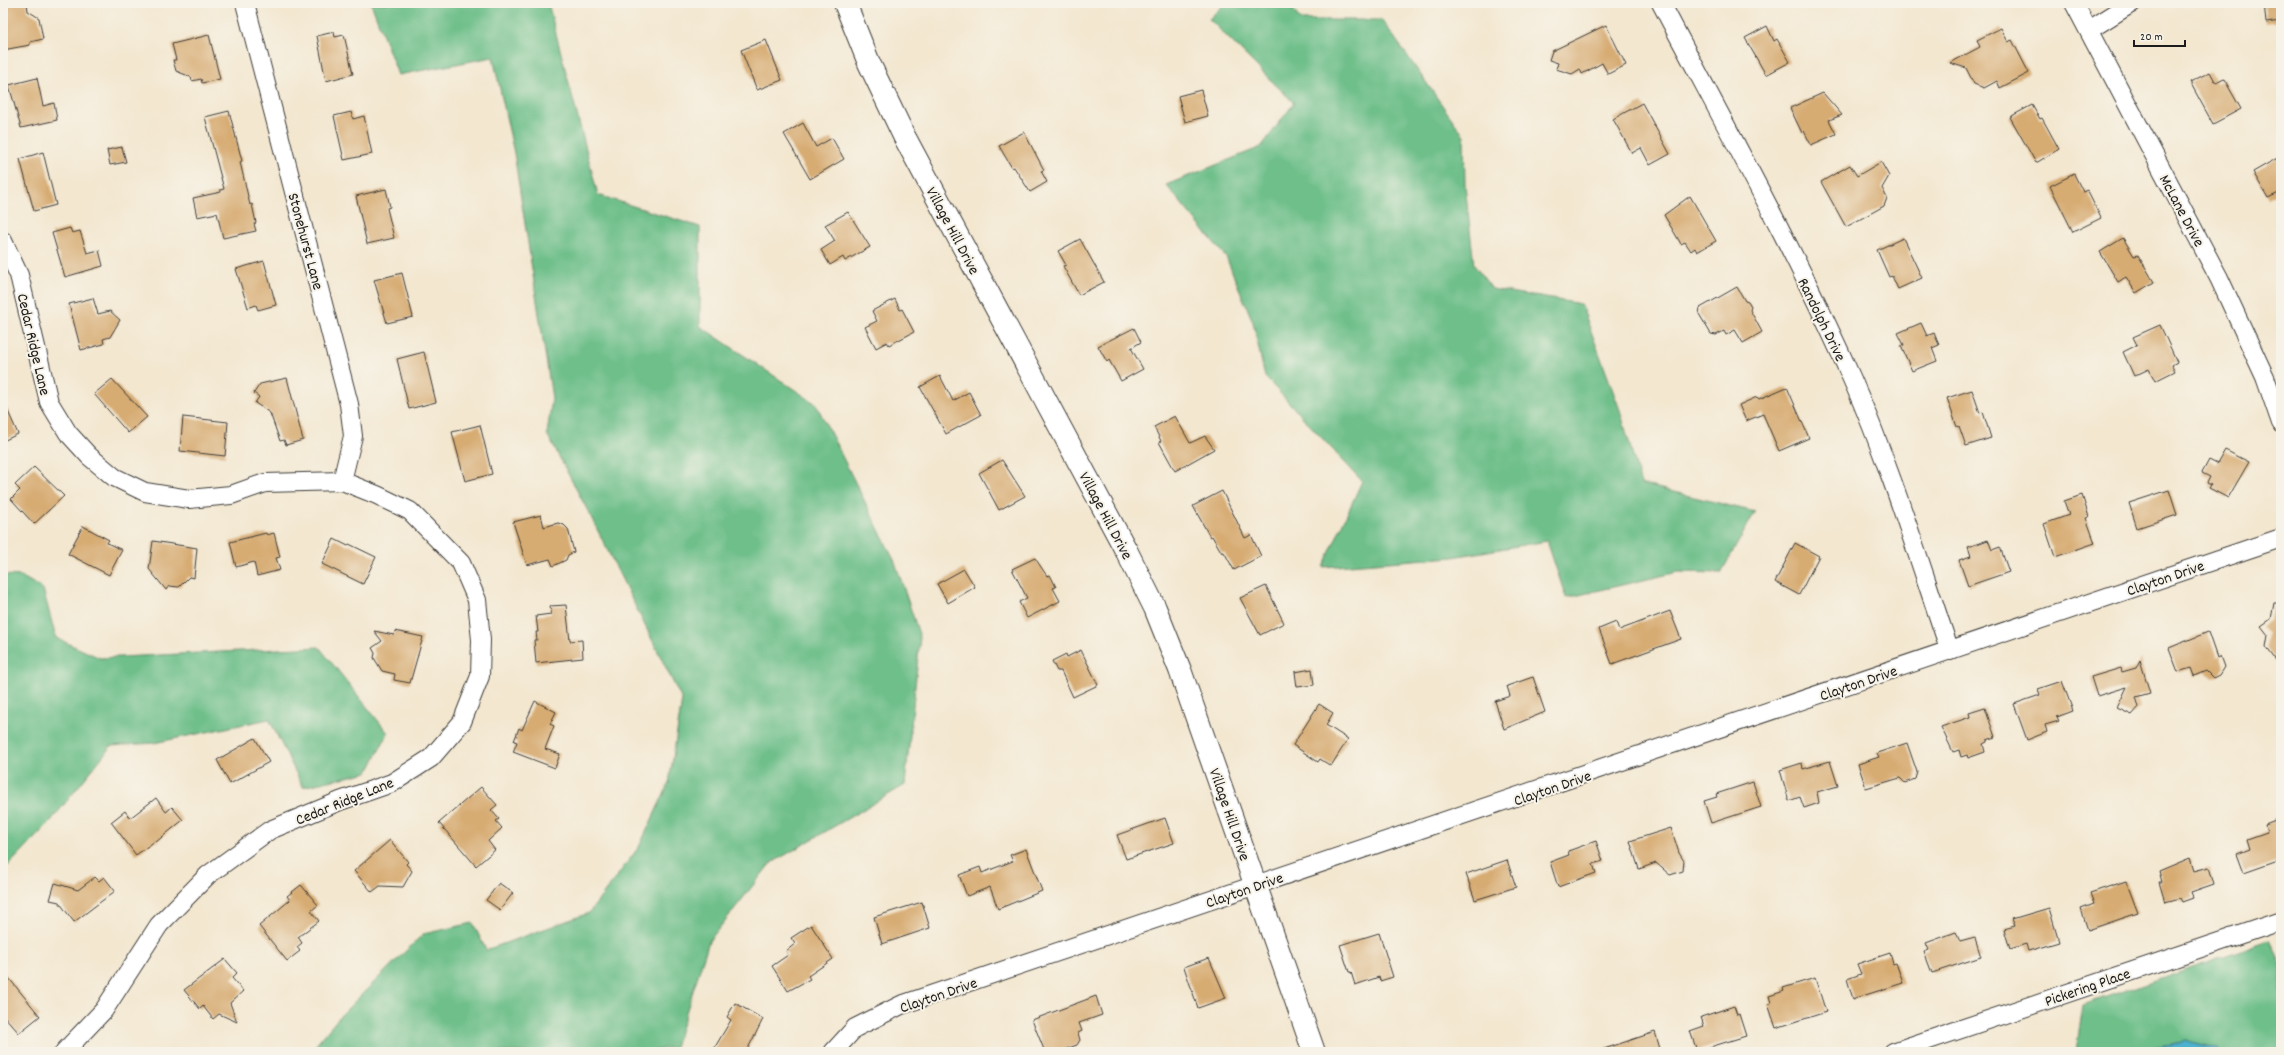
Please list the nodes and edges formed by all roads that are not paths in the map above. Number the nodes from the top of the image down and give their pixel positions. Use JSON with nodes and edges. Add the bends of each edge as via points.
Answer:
{"nodes":[{"id":1,"x":245,"y":3,"type":"edge"},
{"id":2,"x":845,"y":3,"type":"edge"},
{"id":3,"x":1661,"y":3,"type":"edge"},
{"id":4,"x":2074,"y":3,"type":"edge"},
{"id":5,"x":2132,"y":3,"type":"edge"},
{"id":6,"x":2089,"y":30,"type":"junction"},
{"id":7,"x":3,"y":241,"type":"edge"},
{"id":8,"x":2281,"y":423,"type":"edge"},
{"id":9,"x":342,"y":481,"type":"junction"},
{"id":10,"x":2281,"y":538,"type":"edge"},
{"id":11,"x":1950,"y":651,"type":"junction"},
{"id":12,"x":1256,"y":885,"type":"junction"},
{"id":13,"x":2281,"y":921,"type":"edge"},
{"id":14,"x":64,"y":1052,"type":"edge"},
{"id":15,"x":833,"y":1052,"type":"edge"},
{"id":16,"x":1314,"y":1052,"type":"edge"},
{"id":17,"x":1894,"y":1052,"type":"edge"}],
"edges":[{"from":1,"to":9,"type":"street","name":"Stonehurst Lane","via":[[349,404],[353,436]]},
{"from":2,"to":12,"type":"street","name":"Village Hill Drive","via":[[904,136],[1155,608],[1180,670]]},
{"from":3,"to":11,"type":"street","name":"Randolph Drive","via":[[1808,285],[1852,380],[1902,509]]},
{"from":4,"to":6,"type":"street","name":"McLane Drive"},
{"from":5,"to":6,"type":"street"},
{"from":6,"to":8,"type":"street","name":"McLane Drive","via":[[2219,278],[2266,377]]},
{"from":7,"to":9,"type":"street","name":"Cedar Ridge Lane","via":[[19,275],[49,402],[68,433],[89,456],[114,477],[145,492],[189,499],[231,495],[265,483]]},
{"from":9,"to":14,"type":"street","name":"Cedar Ridge Lane","via":[[410,511],[461,563],[477,600],[481,640],[480,676],[462,722],[431,758],[392,783],[270,830],[208,875],[159,925],[104,1010]]},
{"from":10,"to":11,"type":"street","name":"Clayton Drive"},
{"from":11,"to":12,"type":"street","name":"Clayton Drive"},
{"from":12,"to":15,"type":"street","name":"Clayton Drive","via":[[901,1005],[855,1028]]},
{"from":12,"to":16,"type":"street","name":"Village Hill Drive"},
{"from":13,"to":17,"type":"street","name":"Pickering Place"}]}
